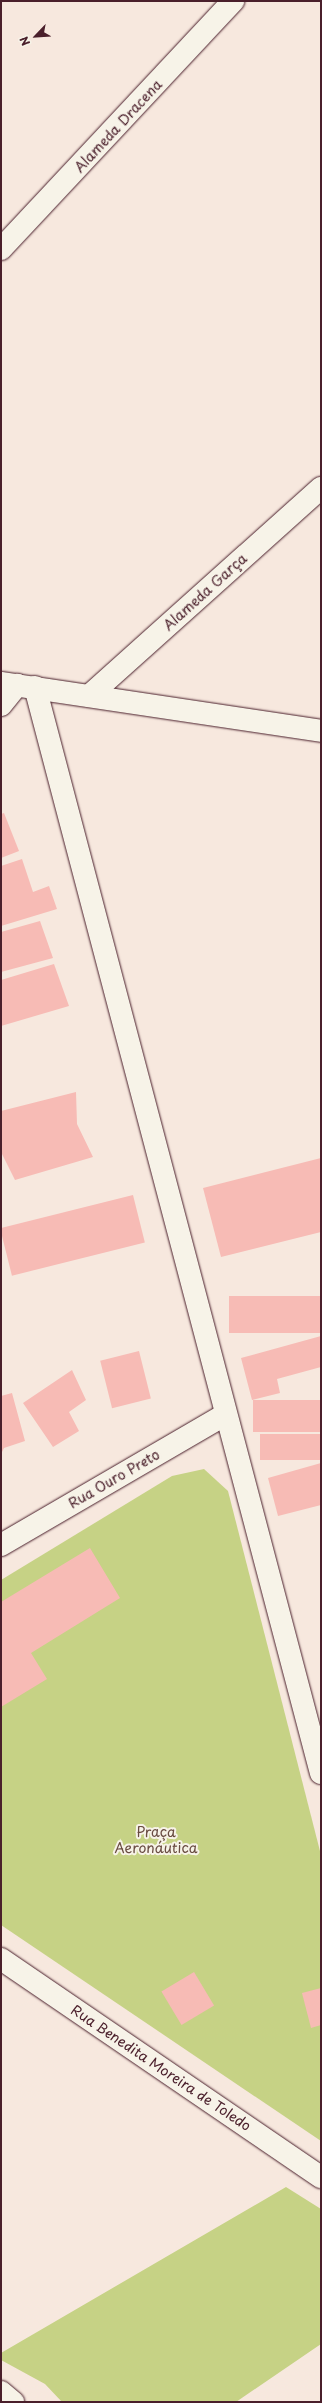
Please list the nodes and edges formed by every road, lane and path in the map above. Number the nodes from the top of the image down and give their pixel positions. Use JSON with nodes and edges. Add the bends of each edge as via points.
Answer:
{"nodes":[{"id":1,"x":233,"y":1,"type":"edge"},
{"id":2,"x":1,"y":249,"type":"edge"},
{"id":3,"x":321,"y":488,"type":"edge"},
{"id":4,"x":18,"y":685,"type":"edge"},
{"id":5,"x":89,"y":696,"type":"junction"},
{"id":6,"x":1,"y":705,"type":"edge"},
{"id":7,"x":321,"y":731,"type":"edge"},
{"id":8,"x":226,"y":1414,"type":"junction"},
{"id":9,"x":6,"y":1536,"type":"edge"},
{"id":10,"x":321,"y":1773,"type":"edge"},
{"id":11,"x":1,"y":1959,"type":"edge"},
{"id":12,"x":321,"y":2177,"type":"edge"},
{"id":13,"x":1,"y":2392,"type":"edge"},
{"id":14,"x":13,"y":2402,"type":"edge"}],
"edges":[{"from":1,"to":2,"type":"street","name":"Alameda Dracena"},
{"from":3,"to":5,"type":"street","name":"Alameda Garça"},
{"from":4,"to":5,"type":"street"},
{"from":4,"to":6,"type":"street"},
{"from":4,"to":8,"type":"street"},
{"from":5,"to":7,"type":"street"},
{"from":8,"to":9,"type":"street","name":"Rua Ouro Preto"},
{"from":8,"to":10,"type":"street"},
{"from":11,"to":12,"type":"street","name":"Rua Benedita Moreira de Toledo"},
{"from":13,"to":14,"type":"street"}]}
